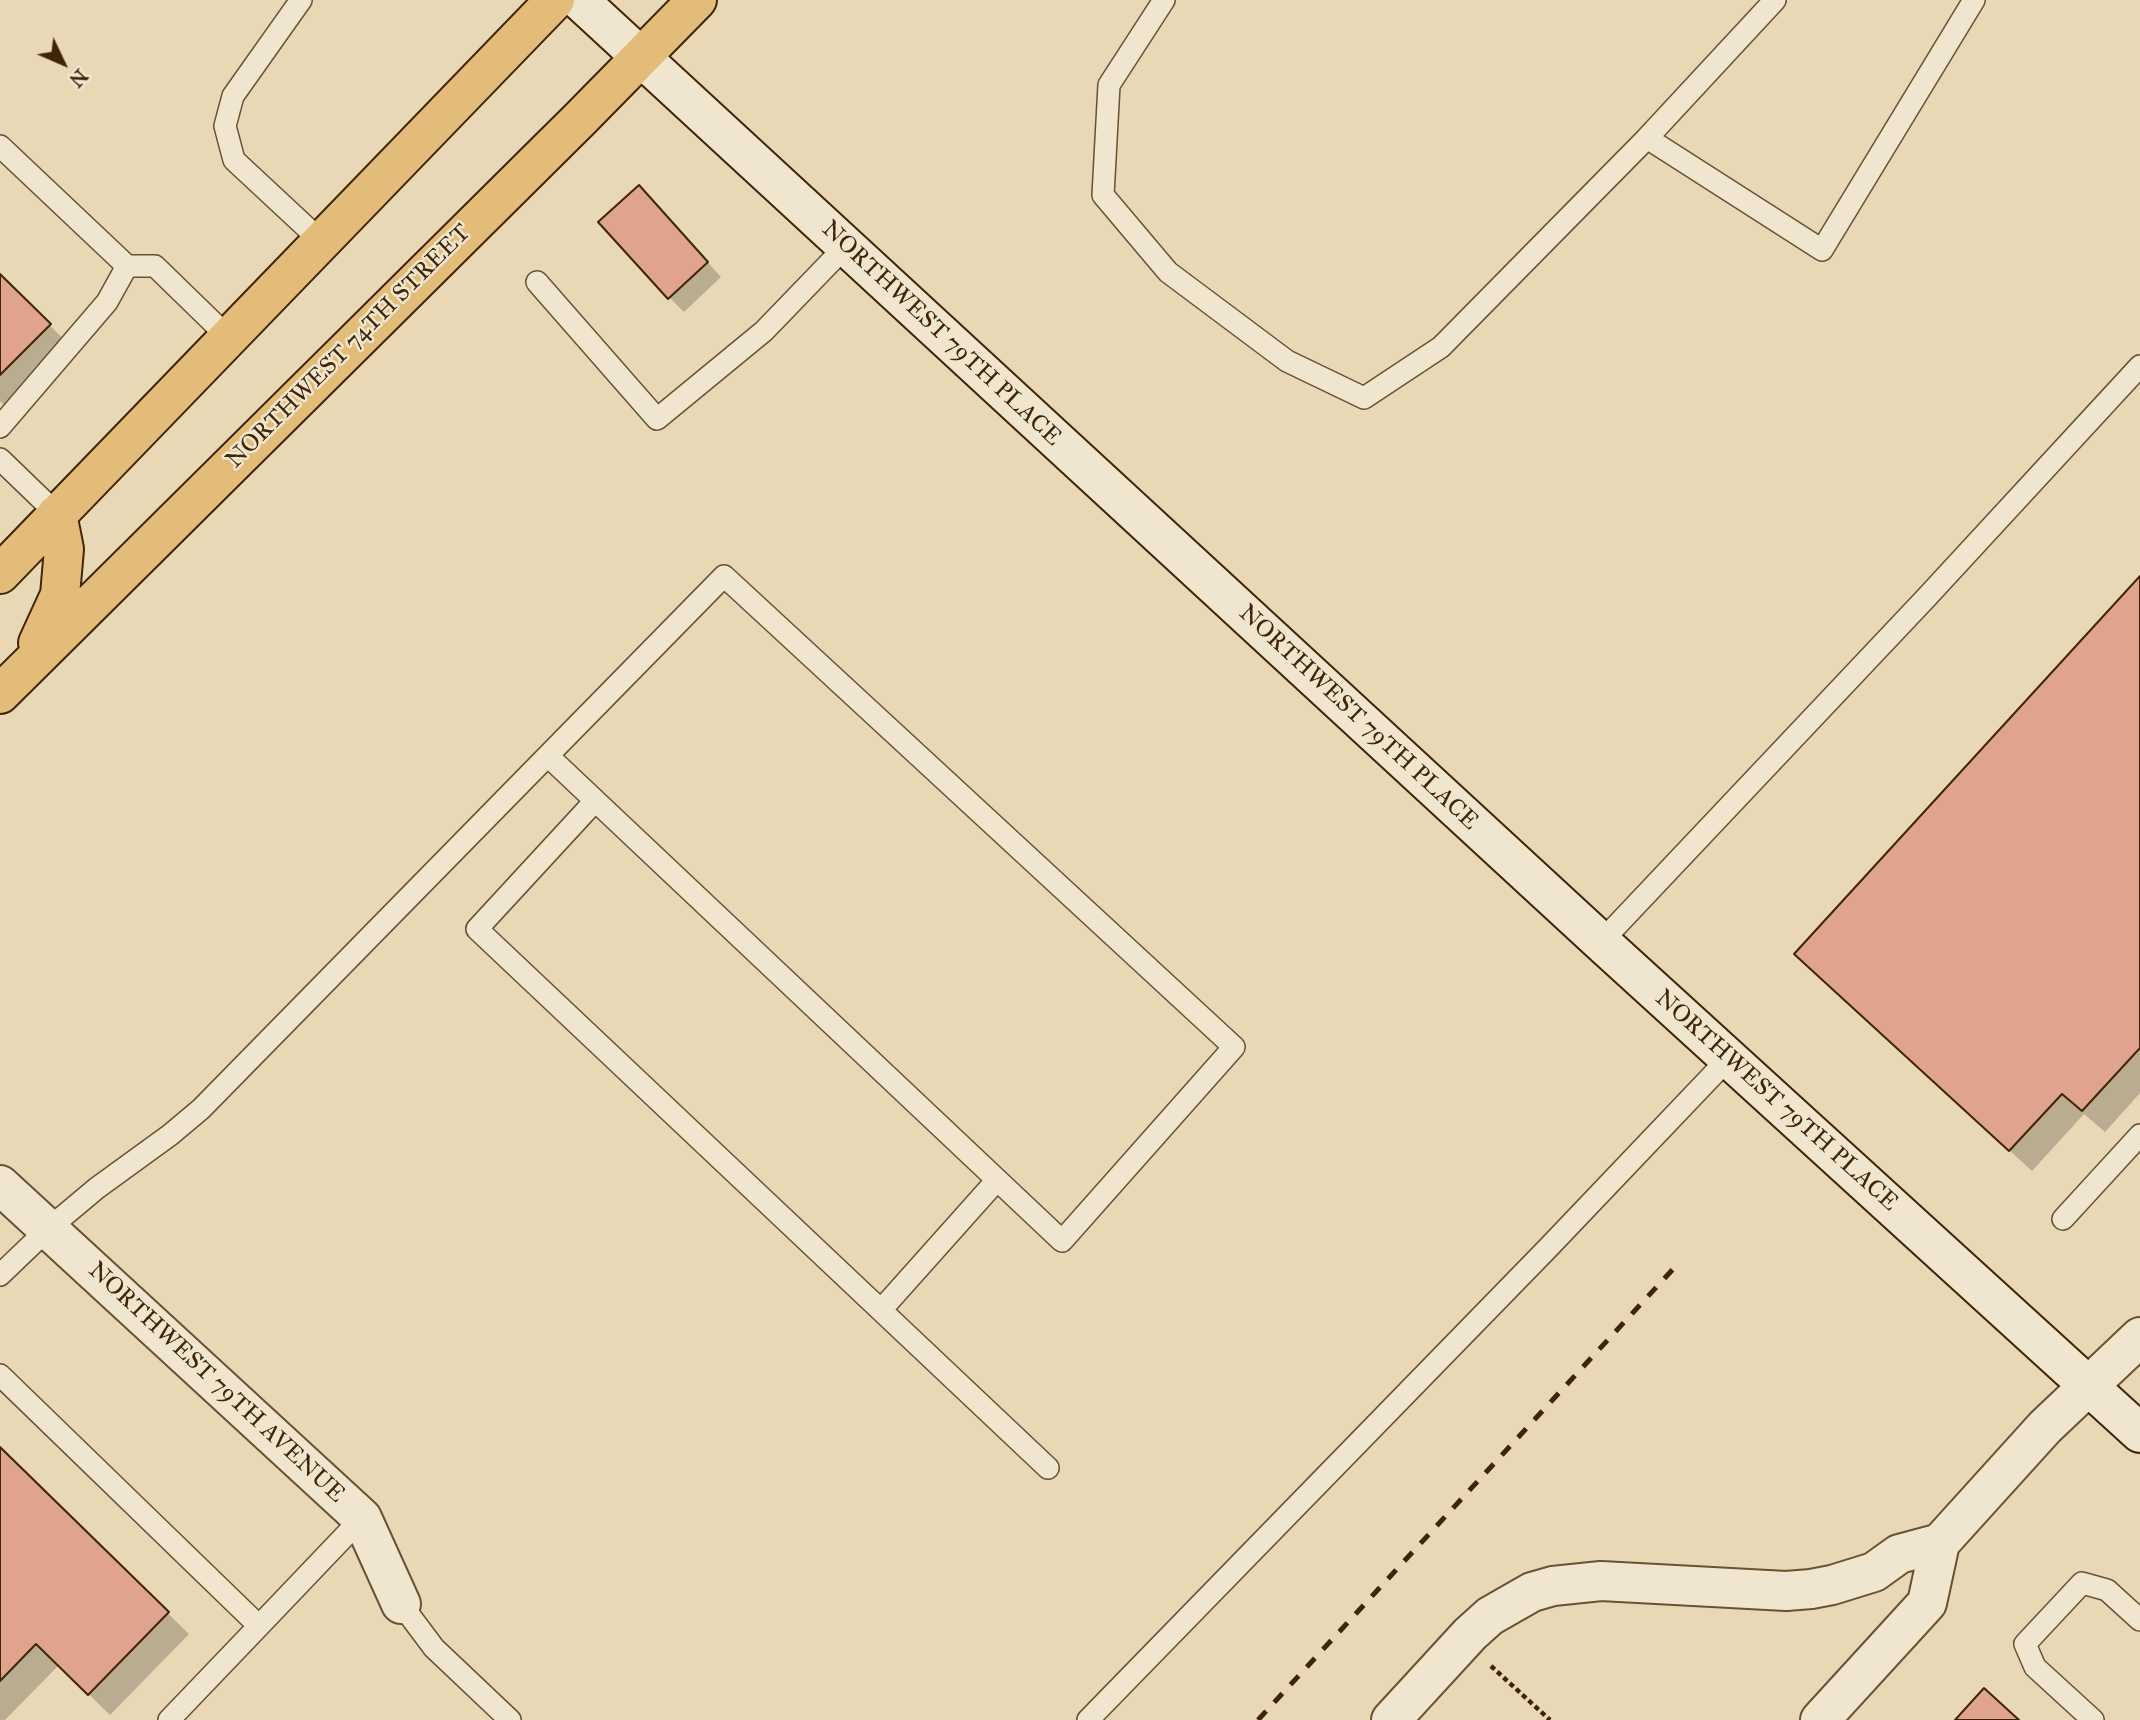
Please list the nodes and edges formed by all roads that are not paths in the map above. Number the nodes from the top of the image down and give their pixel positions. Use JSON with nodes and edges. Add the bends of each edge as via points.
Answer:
{"nodes":[{"id":1,"x":302,"y":0,"type":"edge"},
{"id":2,"x":555,"y":0,"type":"edge"},
{"id":3,"x":579,"y":0,"type":"edge"},
{"id":4,"x":697,"y":0,"type":"edge"},
{"id":5,"x":1164,"y":0,"type":"edge"},
{"id":6,"x":1775,"y":0,"type":"edge"},
{"id":7,"x":1974,"y":0,"type":"edge"},
{"id":8,"x":641,"y":57,"type":"junction"},
{"id":9,"x":1647,"y":138,"type":"junction"},
{"id":10,"x":0,"y":146,"type":"edge"},
{"id":11,"x":321,"y":241,"type":"junction"},
{"id":12,"x":846,"y":246,"type":"junction"},
{"id":13,"x":127,"y":266,"type":"junction"},
{"id":14,"x":537,"y":282,"type":"dead end"},
{"id":15,"x":229,"y":338,"type":"junction"},
{"id":16,"x":2140,"y":366,"type":"edge"},
{"id":17,"x":0,"y":427,"type":"edge"},
{"id":18,"x":0,"y":459,"type":"edge"},
{"id":19,"x":57,"y":514,"type":"junction"},
{"id":20,"x":0,"y":574,"type":"edge"},
{"id":21,"x":26,"y":667,"type":"junction"},
{"id":22,"x":0,"y":694,"type":"edge"},
{"id":23,"x":548,"y":756,"type":"junction"},
{"id":24,"x":595,"y":801,"type":"junction"},
{"id":25,"x":1601,"y":942,"type":"junction"},
{"id":26,"x":1729,"y":1058,"type":"junction"},
{"id":27,"x":2140,"y":1135,"type":"edge"},
{"id":28,"x":997,"y":1180,"type":"junction"},
{"id":29,"x":0,"y":1185,"type":"edge"},
{"id":30,"x":2063,"y":1219,"type":"dead end"},
{"id":31,"x":48,"y":1229,"type":"junction"},
{"id":32,"x":0,"y":1275,"type":"edge"},
{"id":33,"x":881,"y":1310,"type":"junction"},
{"id":34,"x":2140,"y":1337,"type":"edge"},
{"id":35,"x":0,"y":1375,"type":"edge"},
{"id":36,"x":2089,"y":1386,"type":"junction"},
{"id":37,"x":2140,"y":1433,"type":"edge"},
{"id":38,"x":1048,"y":1468,"type":"dead end"},
{"id":39,"x":362,"y":1518,"type":"junction"},
{"id":40,"x":1940,"y":1543,"type":"junction"},
{"id":41,"x":401,"y":1604,"type":"joint"},
{"id":42,"x":2140,"y":1620,"type":"edge"},
{"id":43,"x":259,"y":1626,"type":"junction"},
{"id":44,"x":169,"y":1720,"type":"edge"},
{"id":45,"x":510,"y":1720,"type":"edge"},
{"id":46,"x":1088,"y":1720,"type":"edge"},
{"id":47,"x":1391,"y":1720,"type":"edge"},
{"id":48,"x":1820,"y":1720,"type":"edge"},
{"id":49,"x":2093,"y":1720,"type":"edge"}],
"edges":[{"from":1,"to":11,"type":"lane","via":[[233,96],[225,126],[234,160]]},
{"from":2,"to":11,"type":"main road"},
{"from":3,"to":8,"type":"main road","name":"NORTHWEST 79TH PLACE"},
{"from":4,"to":8,"type":"main road","name":"NORTHWEST 74TH STREET"},
{"from":5,"to":9,"type":"lane","via":[[1109,85],[1103,195],[1168,272],[1287,361],[1364,398],[1441,347]]},
{"from":6,"to":9,"type":"lane"},
{"from":7,"to":9,"type":"lane","via":[[1822,250]]},
{"from":8,"to":12,"type":"main road","name":"NORTHWEST 79TH PLACE"},
{"from":8,"to":21,"type":"main road","name":"NORTHWEST 74TH STREET"},
{"from":10,"to":13,"type":"lane"},
{"from":11,"to":15,"type":"main road"},
{"from":12,"to":14,"type":"lane","via":[[764,331],[657,419]]},
{"from":12,"to":25,"type":"main road","name":"NORTHWEST 79TH PLACE"},
{"from":13,"to":15,"type":"lane","via":[[155,266]]},
{"from":13,"to":17,"type":"lane","via":[[107,302]]},
{"from":15,"to":19,"type":"main road"},
{"from":16,"to":25,"type":"lane"},
{"from":18,"to":19,"type":"lane"},
{"from":19,"to":20,"type":"main road"},
{"from":19,"to":21,"type":"main road","via":[[64,549],[60,594]]},
{"from":21,"to":22,"type":"main road","name":"NORTHWEST 74TH STREET"},
{"from":23,"to":24,"type":"lane"},
{"from":23,"to":28,"type":"lane","via":[[724,576],[1234,1047],[1062,1241]]},
{"from":23,"to":31,"type":"lane","via":[[201,1108]]},
{"from":24,"to":28,"type":"lane"},
{"from":24,"to":33,"type":"lane","via":[[477,929]]},
{"from":25,"to":26,"type":"main road","name":"NORTHWEST 79TH PLACE"},
{"from":26,"to":36,"type":"main road","name":"NORTHWEST 79TH PLACE"},
{"from":26,"to":46,"type":"lane"},
{"from":27,"to":30,"type":"lane"},
{"from":28,"to":33,"type":"lane"},
{"from":29,"to":31,"type":"main road","name":"NORTHWEST 79TH AVENUE"},
{"from":31,"to":32,"type":"lane"},
{"from":31,"to":39,"type":"main road","name":"NORTHWEST 79TH AVENUE"},
{"from":33,"to":38,"type":"lane"},
{"from":34,"to":36,"type":"main road"},
{"from":35,"to":43,"type":"lane"},
{"from":36,"to":37,"type":"main road","name":"NORTHWEST 79TH PLACE"},
{"from":36,"to":40,"type":"main road","via":[[2045,1427]]},
{"from":39,"to":41,"type":"main road","name":"NORTHWEST 79TH AVENUE"},
{"from":39,"to":43,"type":"lane"},
{"from":40,"to":47,"type":"main road","via":[[1899,1554],[1874,1572],[1811,1589],[1601,1581],[1532,1592],[1490,1616],[1470,1634]]},
{"from":40,"to":48,"type":"main road","via":[[1927,1602]]},
{"from":41,"to":45,"type":"lane","via":[[434,1648]]},
{"from":42,"to":49,"type":"lane","via":[[2107,1590],[2082,1583],[2025,1644],[2035,1667]]},
{"from":43,"to":44,"type":"lane"}]}
